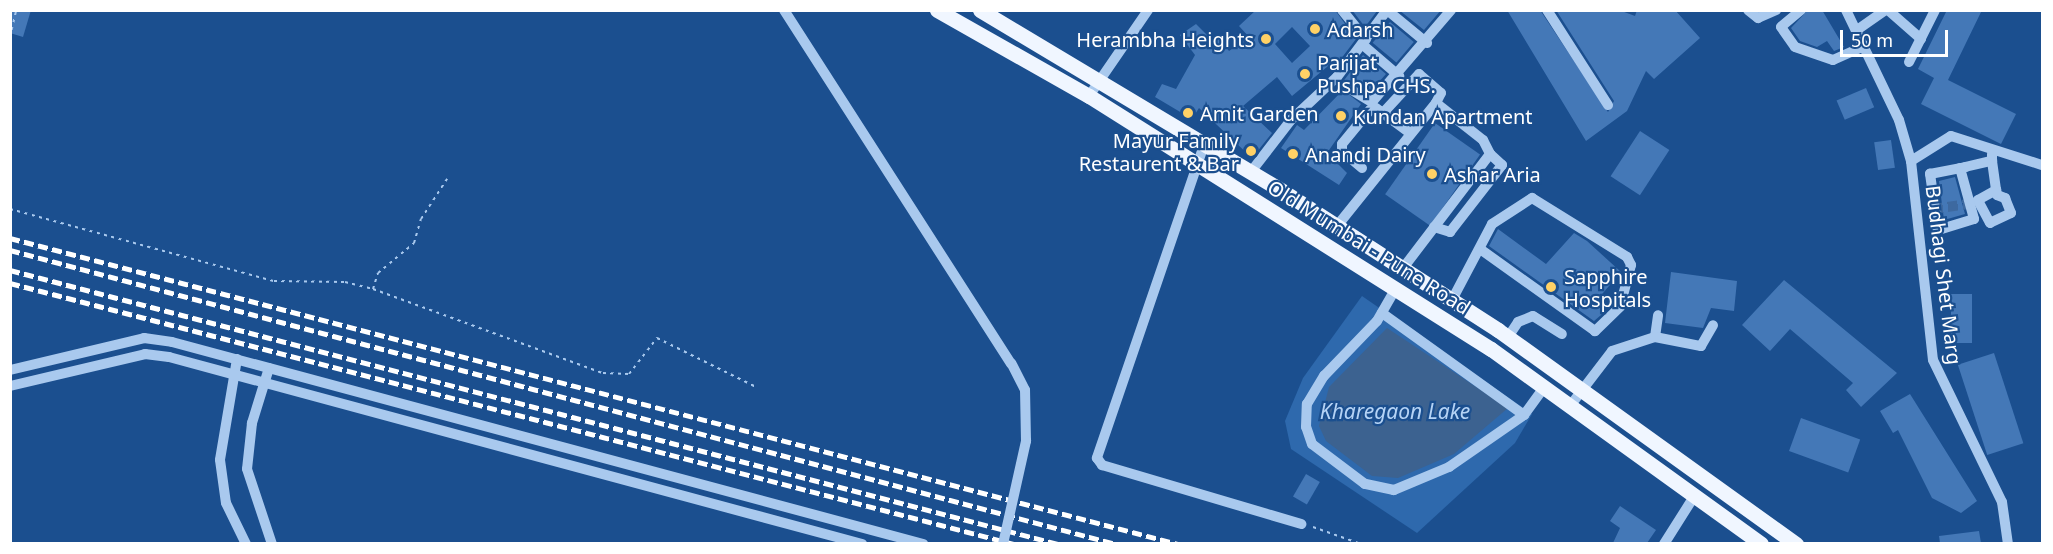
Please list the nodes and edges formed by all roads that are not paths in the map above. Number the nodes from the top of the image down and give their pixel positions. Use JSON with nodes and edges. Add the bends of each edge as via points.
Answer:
{"nodes":[{"id":1,"x":784,"y":10,"type":"edge"},
{"id":2,"x":937,"y":10,"type":"edge"},
{"id":3,"x":980,"y":10,"type":"edge"},
{"id":4,"x":1148,"y":10,"type":"edge"},
{"id":5,"x":1342,"y":10,"type":"edge"},
{"id":6,"x":1387,"y":10,"type":"edge"},
{"id":7,"x":1451,"y":10,"type":"edge"},
{"id":8,"x":1548,"y":10,"type":"edge"},
{"id":9,"x":1748,"y":10,"type":"edge"},
{"id":10,"x":1776,"y":10,"type":"edge"},
{"id":11,"x":1801,"y":10,"type":"edge"},
{"id":12,"x":1846,"y":10,"type":"edge"},
{"id":13,"x":1887,"y":10,"type":"edge"},
{"id":14,"x":1922,"y":10,"type":"edge"},
{"id":15,"x":1935,"y":10,"type":"edge"},
{"id":16,"x":1930,"y":21,"type":"junction"},
{"id":17,"x":1857,"y":30,"type":"junction"},
{"id":18,"x":1921,"y":39,"type":"junction"},
{"id":19,"x":1365,"y":43,"type":"junction"},
{"id":20,"x":1427,"y":43,"type":"junction"},
{"id":21,"x":1865,"y":46,"type":"junction"},
{"id":22,"x":1909,"y":62,"type":"dead end"},
{"id":23,"x":1399,"y":76,"type":"junction"},
{"id":24,"x":1100,"y":78,"type":"junction"},
{"id":25,"x":1350,"y":89,"type":"dead end"},
{"id":26,"x":1089,"y":96,"type":"junction"},
{"id":27,"x":1436,"y":103,"type":"junction"},
{"id":28,"x":1608,"y":105,"type":"dead end"},
{"id":29,"x":1383,"y":113,"type":"junction"},
{"id":30,"x":1410,"y":133,"type":"junction"},
{"id":31,"x":1204,"y":145,"type":"junction"},
{"id":32,"x":1490,"y":154,"type":"junction"},
{"id":33,"x":1992,"y":156,"type":"junction"},
{"id":34,"x":1911,"y":160,"type":"junction"},
{"id":35,"x":1197,"y":165,"type":"junction"},
{"id":36,"x":2043,"y":165,"type":"edge"},
{"id":37,"x":1362,"y":168,"type":"dead end"},
{"id":38,"x":1960,"y":168,"type":"junction"},
{"id":39,"x":1250,"y":172,"type":"junction"},
{"id":40,"x":1996,"y":190,"type":"dead end"},
{"id":41,"x":1337,"y":226,"type":"junction"},
{"id":42,"x":1434,"y":227,"type":"junction"},
{"id":43,"x":1480,"y":249,"type":"junction"},
{"id":44,"x":1403,"y":268,"type":"junction"},
{"id":45,"x":1396,"y":288,"type":"junction"},
{"id":46,"x":1452,"y":300,"type":"junction"},
{"id":47,"x":1382,"y":313,"type":"junction"},
{"id":48,"x":1658,"y":315,"type":"dead end"},
{"id":49,"x":1713,"y":325,"type":"dead end"},
{"id":50,"x":1562,"y":334,"type":"dead end"},
{"id":51,"x":1508,"y":337,"type":"junction"},
{"id":52,"x":1655,"y":337,"type":"junction"},
{"id":53,"x":116,"y":344,"type":"junction"},
{"id":54,"x":237,"y":359,"type":"junction"},
{"id":55,"x":120,"y":360,"type":"junction"},
{"id":56,"x":269,"y":368,"type":"junction"},
{"id":57,"x":10,"y":370,"type":"edge"},
{"id":58,"x":232,"y":376,"type":"junction"},
{"id":59,"x":265,"y":385,"type":"junction"},
{"id":60,"x":10,"y":386,"type":"edge"},
{"id":61,"x":1544,"y":387,"type":"junction"},
{"id":62,"x":1581,"y":388,"type":"junction"},
{"id":63,"x":1570,"y":406,"type":"junction"},
{"id":64,"x":1524,"y":415,"type":"junction"},
{"id":65,"x":1693,"y":468,"type":"junction"},
{"id":66,"x":1681,"y":485,"type":"junction"},
{"id":67,"x":1695,"y":495,"type":"junction"},
{"id":68,"x":1301,"y":524,"type":"road end"},
{"id":69,"x":246,"y":543,"type":"edge"},
{"id":70,"x":272,"y":543,"type":"edge"},
{"id":71,"x":861,"y":543,"type":"edge"},
{"id":72,"x":923,"y":543,"type":"edge"},
{"id":73,"x":1003,"y":543,"type":"edge"},
{"id":74,"x":1664,"y":543,"type":"edge"},
{"id":75,"x":1761,"y":543,"type":"edge"},
{"id":76,"x":1796,"y":543,"type":"edge"},
{"id":77,"x":2008,"y":543,"type":"edge"}],
"edges":[{"from":1,"to":73,"type":"street","bridge":true,"via":[[1025,390],[1026,441]]},
{"from":2,"to":26,"type":"main road","name":"Old Mumbai - Pune Road"},
{"from":3,"to":24,"type":"main road","name":"Old Mumbai - Pune Road"},
{"from":4,"to":24,"type":"street"},
{"from":5,"to":19,"type":"street"},
{"from":6,"to":19,"type":"street"},
{"from":6,"to":20,"type":"street"},
{"from":7,"to":20,"type":"street"},
{"from":8,"to":28,"type":"street"},
{"from":9,"to":10,"type":"street","via":[[1758,18]]},
{"from":11,"to":21,"type":"street","via":[[1781,27],[1795,47],[1833,60]]},
{"from":12,"to":17,"type":"street","name":"Budhagi Shet Marg"},
{"from":13,"to":17,"type":"street"},
{"from":13,"to":18,"type":"street"},
{"from":14,"to":16,"type":"street"},
{"from":15,"to":16,"type":"street"},
{"from":16,"to":18,"type":"street"},
{"from":17,"to":21,"type":"street","name":"Budhagi Shet Marg"},
{"from":18,"to":22,"type":"street"},
{"from":19,"to":23,"type":"street"},
{"from":19,"to":39,"type":"street"},
{"from":20,"to":23,"type":"street"},
{"from":21,"to":34,"type":"street","name":"Budhagi Shet Marg","via":[[1899,120]]},
{"from":23,"to":25,"type":"street","via":[[1368,104]]},
{"from":24,"to":26,"type":"street"},
{"from":24,"to":31,"type":"main road","name":"Old Mumbai - Pune Road"},
{"from":26,"to":35,"type":"main road","name":"Old Mumbai - Pune Road"},
{"from":27,"to":29,"type":"street","via":[[1441,93],[1419,74]]},
{"from":27,"to":30,"type":"street"},
{"from":27,"to":32,"type":"street","via":[[1483,140]]},
{"from":29,"to":30,"type":"street"},
{"from":29,"to":37,"type":"street","via":[[1370,110],[1342,144],[1342,151]]},
{"from":30,"to":41,"type":"street"},
{"from":31,"to":35,"type":"street"},
{"from":31,"to":39,"type":"main road","name":"Old Mumbai - Pune Road"},
{"from":32,"to":42,"type":"street"},
{"from":32,"to":42,"type":"street","via":[[1502,165],[1450,232]]},
{"from":33,"to":34,"type":"street","via":[[1951,136]]},
{"from":33,"to":36,"type":"street"},
{"from":33,"to":38,"type":"street"},
{"from":33,"to":40,"type":"street"},
{"from":34,"to":77,"type":"street","name":"Budhagi Shet Marg","via":[[1933,360],[2002,502]]},
{"from":35,"to":45,"type":"main road","name":"Old Mumbai - Pune Road"},
{"from":35,"to":68,"type":"street","via":[[1097,458],[1102,465]]},
{"from":38,"to":38,"type":"street","via":[[1927,178],[1938,230],[1969,224],[1974,219]]},
{"from":39,"to":41,"type":"main road","name":"Old Mumbai - Pune Road"},
{"from":41,"to":44,"type":"main road","name":"Old Mumbai - Pune Road"},
{"from":42,"to":44,"type":"street"},
{"from":43,"to":43,"type":"street","via":[[1492,224],[1532,198],[1630,259],[1620,308],[1595,331]]},
{"from":43,"to":46,"type":"street"},
{"from":44,"to":46,"type":"main road","name":"Old Mumbai - Pune Road"},
{"from":45,"to":47,"type":"street"},
{"from":45,"to":61,"type":"main road","name":"Old Mumbai - Pune Road"},
{"from":46,"to":51,"type":"main road","name":"Old Mumbai - Pune Road"},
{"from":47,"to":64,"type":"street"},
{"from":47,"to":64,"type":"street","via":[[1307,404],[1312,444],[1365,484],[1394,490],[1414,484],[1449,467]]},
{"from":48,"to":52,"type":"street"},
{"from":49,"to":52,"type":"street","via":[[1701,346]]},
{"from":50,"to":51,"type":"street","via":[[1533,316],[1518,322]]},
{"from":51,"to":62,"type":"main road","name":"Old Mumbai - Pune Road"},
{"from":52,"to":62,"type":"street","via":[[1612,351]]},
{"from":53,"to":54,"type":"street","via":[[144,338]]},
{"from":53,"to":55,"type":"street"},
{"from":53,"to":57,"type":"street"},
{"from":54,"to":56,"type":"street"},
{"from":54,"to":58,"type":"street"},
{"from":55,"to":58,"type":"street","via":[[145,354],[169,357]]},
{"from":55,"to":60,"type":"street"},
{"from":56,"to":59,"type":"street"},
{"from":56,"to":72,"type":"street"},
{"from":58,"to":59,"type":"street"},
{"from":58,"to":69,"type":"street","via":[[219,460],[226,503]]},
{"from":59,"to":70,"type":"street","via":[[252,423],[247,469]]},
{"from":59,"to":71,"type":"street"},
{"from":61,"to":63,"type":"main road","name":"Old Mumbai - Pune Road"},
{"from":61,"to":64,"type":"street"},
{"from":62,"to":63,"type":"street"},
{"from":62,"to":65,"type":"main road","name":"Old Mumbai - Pune Road"},
{"from":63,"to":66,"type":"main road","name":"Old Mumbai - Pune Road"},
{"from":65,"to":66,"type":"main road"},
{"from":65,"to":76,"type":"main road","name":"Old Mumbai - Pune Road"},
{"from":66,"to":67,"type":"main road","name":"Old Mumbai - Pune Road"},
{"from":67,"to":74,"type":"street"},
{"from":67,"to":75,"type":"main road","name":"Old Mumbai - Pune Road"}]}
